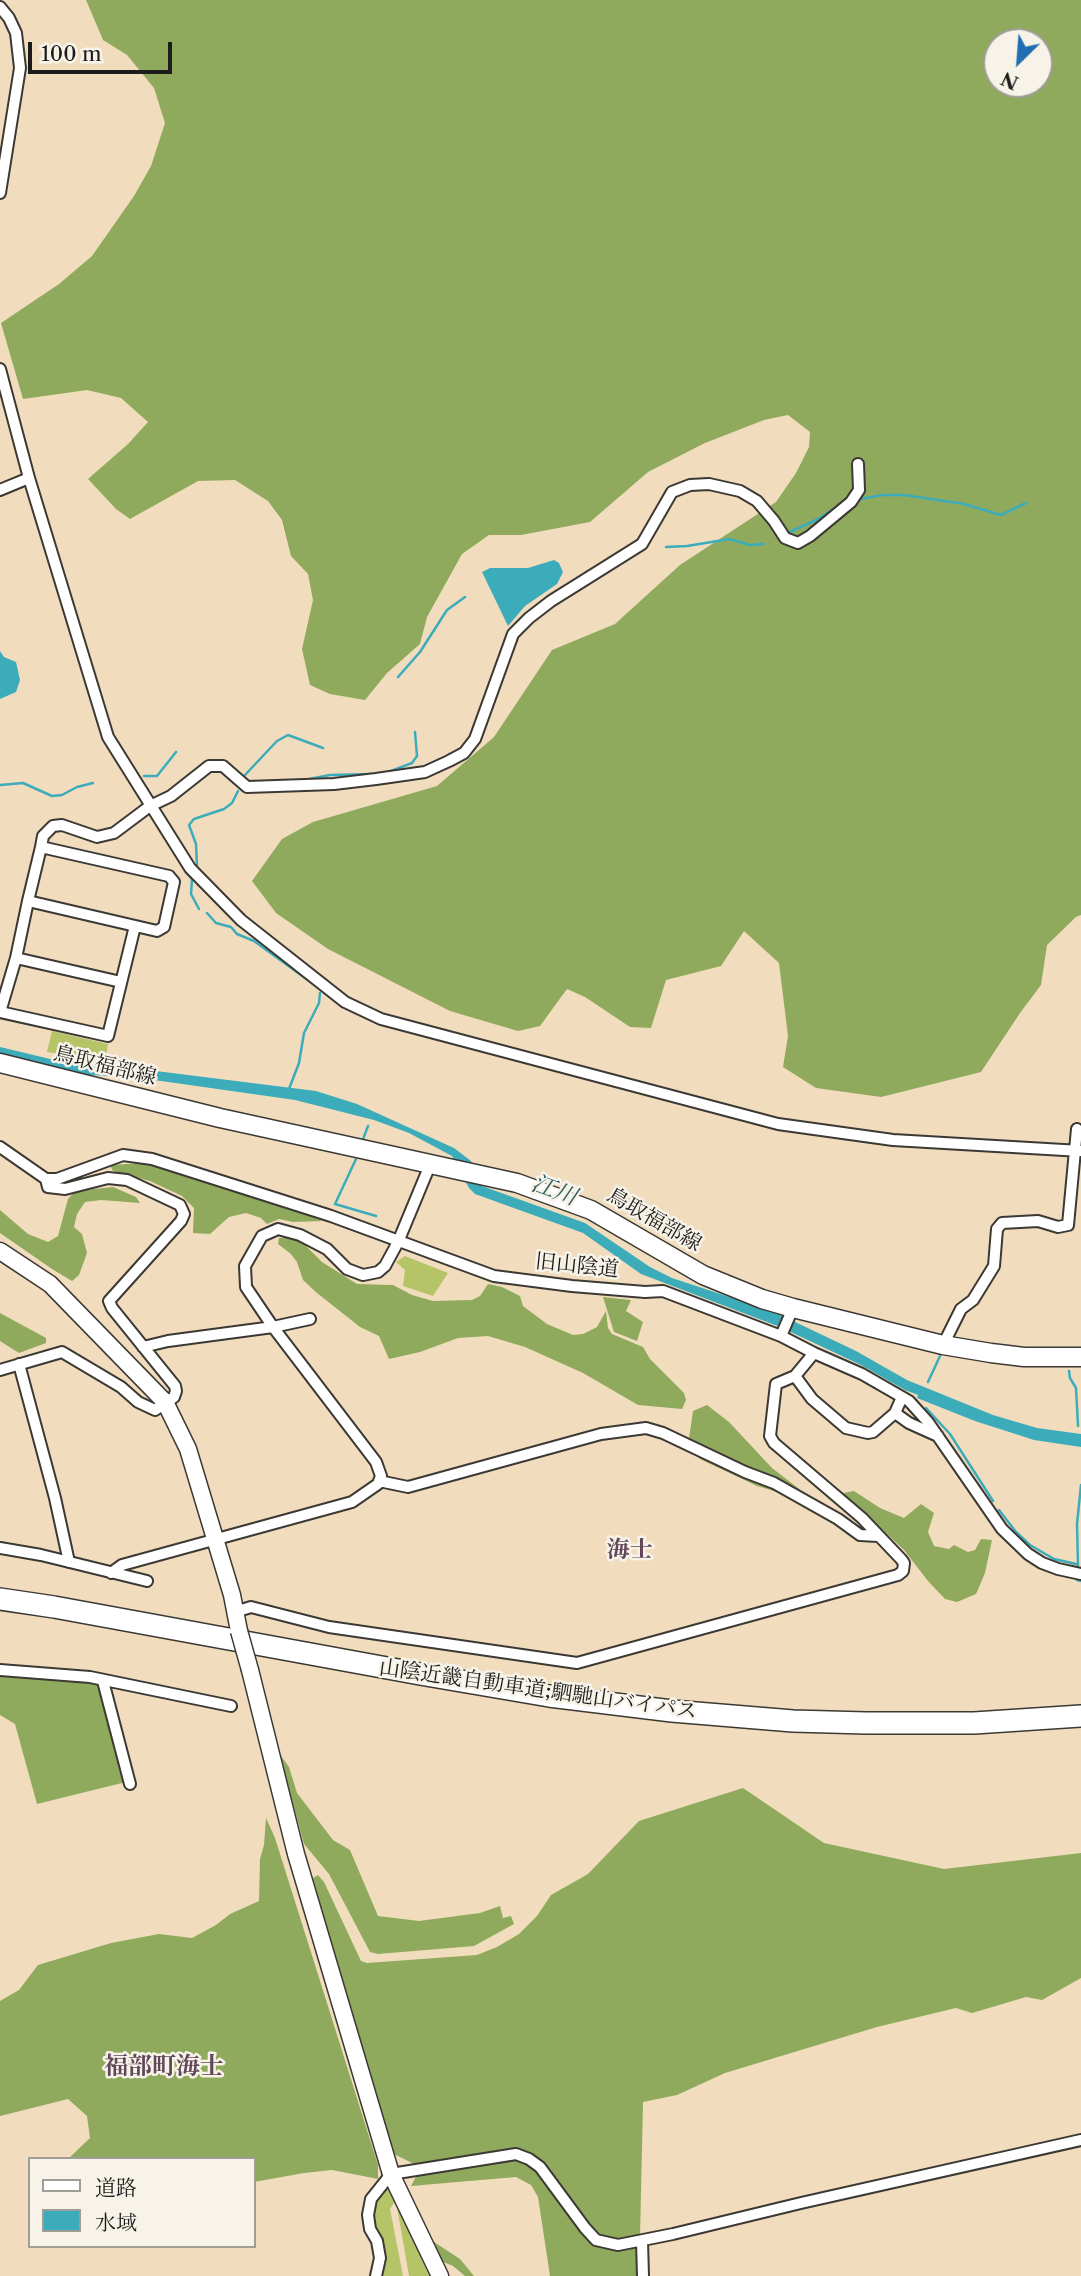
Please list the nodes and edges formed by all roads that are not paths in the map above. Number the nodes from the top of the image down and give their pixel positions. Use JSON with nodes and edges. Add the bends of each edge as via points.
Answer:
{"nodes":[{"id":1,"x":0,"y":6,"type":"edge"},
{"id":2,"x":0,"y":193,"type":"edge"},
{"id":3,"x":0,"y":369,"type":"edge"},
{"id":4,"x":858,"y":464,"type":"dead end"},
{"id":5,"x":29,"y":478,"type":"junction"},
{"id":6,"x":0,"y":490,"type":"edge"},
{"id":7,"x":150,"y":806,"type":"junction"},
{"id":8,"x":41,"y":847,"type":"junction"},
{"id":9,"x":28,"y":901,"type":"junction"},
{"id":10,"x":135,"y":926,"type":"junction"},
{"id":11,"x":16,"y":958,"type":"junction"},
{"id":12,"x":121,"y":982,"type":"junction"},
{"id":13,"x":0,"y":1012,"type":"edge"},
{"id":14,"x":0,"y":1063,"type":"edge"},
{"id":15,"x":1077,"y":1129,"type":"dead end"},
{"id":16,"x":0,"y":1147,"type":"edge"},
{"id":17,"x":1079,"y":1150,"type":"edge"},
{"id":18,"x":430,"y":1165,"type":"junction"},
{"id":19,"x":46,"y":1179,"type":"junction"},
{"id":20,"x":398,"y":1242,"type":"junction"},
{"id":21,"x":0,"y":1251,"type":"edge"},
{"id":22,"x":791,"y":1312,"type":"junction"},
{"id":23,"x":310,"y":1319,"type":"dead end"},
{"id":24,"x":273,"y":1328,"type":"junction"},
{"id":25,"x":782,"y":1334,"type":"junction"},
{"id":26,"x":943,"y":1345,"type":"junction"},
{"id":27,"x":143,"y":1347,"type":"junction"},
{"id":28,"x":814,"y":1353,"type":"junction"},
{"id":29,"x":1081,"y":1357,"type":"edge"},
{"id":30,"x":19,"y":1364,"type":"junction"},
{"id":31,"x":0,"y":1370,"type":"edge"},
{"id":32,"x":795,"y":1376,"type":"junction"},
{"id":33,"x":902,"y":1397,"type":"junction"},
{"id":34,"x":165,"y":1402,"type":"junction"},
{"id":35,"x":895,"y":1413,"type":"junction"},
{"id":36,"x":938,"y":1436,"type":"junction"},
{"id":37,"x":379,"y":1481,"type":"junction"},
{"id":38,"x":878,"y":1536,"type":"junction"},
{"id":39,"x":215,"y":1540,"type":"junction"},
{"id":40,"x":0,"y":1548,"type":"edge"},
{"id":41,"x":69,"y":1562,"type":"junction"},
{"id":42,"x":111,"y":1573,"type":"junction"},
{"id":43,"x":1081,"y":1574,"type":"edge"},
{"id":44,"x":147,"y":1581,"type":"dead end"},
{"id":45,"x":0,"y":1600,"type":"edge"},
{"id":46,"x":0,"y":1608,"type":"edge"},
{"id":47,"x":235,"y":1612,"type":"junction"},
{"id":48,"x":0,"y":1670,"type":"edge"},
{"id":49,"x":103,"y":1681,"type":"junction"},
{"id":50,"x":231,"y":1706,"type":"dead end"},
{"id":51,"x":1081,"y":1716,"type":"edge"},
{"id":52,"x":1081,"y":1723,"type":"edge"},
{"id":53,"x":130,"y":1784,"type":"dead end"},
{"id":54,"x":1081,"y":2140,"type":"edge"},
{"id":55,"x":391,"y":2174,"type":"junction"},
{"id":56,"x":642,"y":2241,"type":"junction"},
{"id":57,"x":443,"y":2274,"type":"edge"},
{"id":58,"x":376,"y":2276,"type":"edge"},
{"id":59,"x":643,"y":2276,"type":"edge"}],
"edges":[{"from":1,"to":2,"type":"street","via":[[16,33],[20,68]]},
{"from":3,"to":5,"type":"street"},
{"from":4,"to":7,"type":"street","via":[[859,490],[851,502],[799,542],[785,538],[757,501],[740,491],[709,484],[672,492],[642,544],[551,601],[513,634],[475,739],[464,753],[449,761],[425,772],[334,785],[268,787],[247,787],[223,766],[209,766],[171,796]]},
{"from":5,"to":6,"type":"street"},
{"from":5,"to":7,"type":"street","via":[[108,737]]},
{"from":7,"to":8,"type":"street","via":[[114,833],[97,837],[53,826],[43,836]]},
{"from":7,"to":17,"type":"street","via":[[190,868],[241,920],[345,1002],[381,1019],[778,1125],[893,1140]]},
{"from":8,"to":9,"type":"street"},
{"from":8,"to":10,"type":"street","via":[[169,876],[174,882],[164,927],[157,932]]},
{"from":9,"to":10,"type":"street"},
{"from":9,"to":11,"type":"street"},
{"from":10,"to":12,"type":"street"},
{"from":11,"to":12,"type":"street"},
{"from":11,"to":13,"type":"street"},
{"from":12,"to":13,"type":"street","via":[[108,1036]]},
{"from":14,"to":18,"type":"main road","name":"鳥取福部線"},
{"from":15,"to":17,"type":"street"},
{"from":16,"to":19,"type":"street"},
{"from":17,"to":26,"type":"street","via":[[1068,1225],[1002,1223],[997,1229],[994,1266],[973,1300],[961,1309]]},
{"from":18,"to":20,"type":"street"},
{"from":18,"to":22,"type":"main road","name":"鳥取福部線","via":[[517,1183],[591,1210],[704,1275]]},
{"from":19,"to":20,"type":"street","name":"旧山陰道","via":[[123,1155],[152,1160]]},
{"from":19,"to":27,"type":"street","via":[[48,1187],[65,1189],[108,1178],[127,1180],[180,1205],[181,1221],[109,1301]]},
{"from":20,"to":24,"type":"street","via":[[386,1266],[363,1275],[347,1269],[327,1249],[300,1235],[278,1230],[262,1236],[245,1266],[246,1287]]},
{"from":20,"to":25,"type":"street","name":"旧山陰道","via":[[494,1276],[663,1291]]},
{"from":21,"to":34,"type":"street","via":[[50,1284]]},
{"from":22,"to":25,"type":"street"},
{"from":22,"to":26,"type":"main road","name":"鳥取福部線"},
{"from":23,"to":24,"type":"street"},
{"from":24,"to":27,"type":"street"},
{"from":24,"to":37,"type":"street","via":[[376,1462]]},
{"from":25,"to":28,"type":"street","name":"旧山陰道"},
{"from":26,"to":29,"type":"main road","name":"鳥取福部線","via":[[1024,1357]]},
{"from":27,"to":34,"type":"street","via":[[175,1386],[174,1397]]},
{"from":28,"to":32,"type":"street"},
{"from":28,"to":33,"type":"street","name":"旧山陰道"},
{"from":30,"to":31,"type":"street"},
{"from":30,"to":34,"type":"street","via":[[62,1352],[150,1408],[155,1410]]},
{"from":30,"to":41,"type":"street"},
{"from":32,"to":35,"type":"street","via":[[812,1399],[846,1428],[873,1432]]},
{"from":32,"to":38,"type":"street","via":[[776,1384],[772,1440]]},
{"from":33,"to":35,"type":"street"},
{"from":33,"to":36,"type":"street","name":"旧山陰道"},
{"from":34,"to":39,"type":"street","via":[[188,1450]]},
{"from":35,"to":36,"type":"street"},
{"from":36,"to":43,"type":"street","name":"旧山陰道","via":[[1002,1529],[1028,1554]]},
{"from":37,"to":38,"type":"street","via":[[408,1486],[601,1434],[646,1428],[774,1483],[860,1535]]},
{"from":37,"to":39,"type":"street","via":[[352,1502]]},
{"from":38,"to":47,"type":"street","via":[[904,1563],[898,1575],[577,1664],[329,1627],[251,1607]]},
{"from":39,"to":42,"type":"street","via":[[122,1565]]},
{"from":39,"to":47,"type":"street"},
{"from":40,"to":41,"type":"street"},
{"from":41,"to":42,"type":"street"},
{"from":42,"to":44,"type":"street"},
{"from":45,"to":51,"type":"highway","name":"山陰近畿自動車道;駟馳山バイパス","via":[[549,1696],[671,1711],[866,1723],[974,1723]]},
{"from":46,"to":52,"type":"highway","name":"山陰近畿自動車道;駟馳山バイパス","via":[[548,1704],[670,1718],[791,1729],[915,1731]]},
{"from":47,"to":55,"type":"street","bridge":true,"via":[[296,1854]]},
{"from":48,"to":49,"type":"street"},
{"from":49,"to":50,"type":"street"},
{"from":49,"to":53,"type":"street"},
{"from":54,"to":56,"type":"street"},
{"from":55,"to":56,"type":"street","via":[[516,2154],[540,2167],[596,2240],[618,2245]]},
{"from":55,"to":57,"type":"street"},
{"from":55,"to":58,"type":"street","via":[[371,2199],[368,2215],[380,2258]]},
{"from":56,"to":59,"type":"street"}]}
